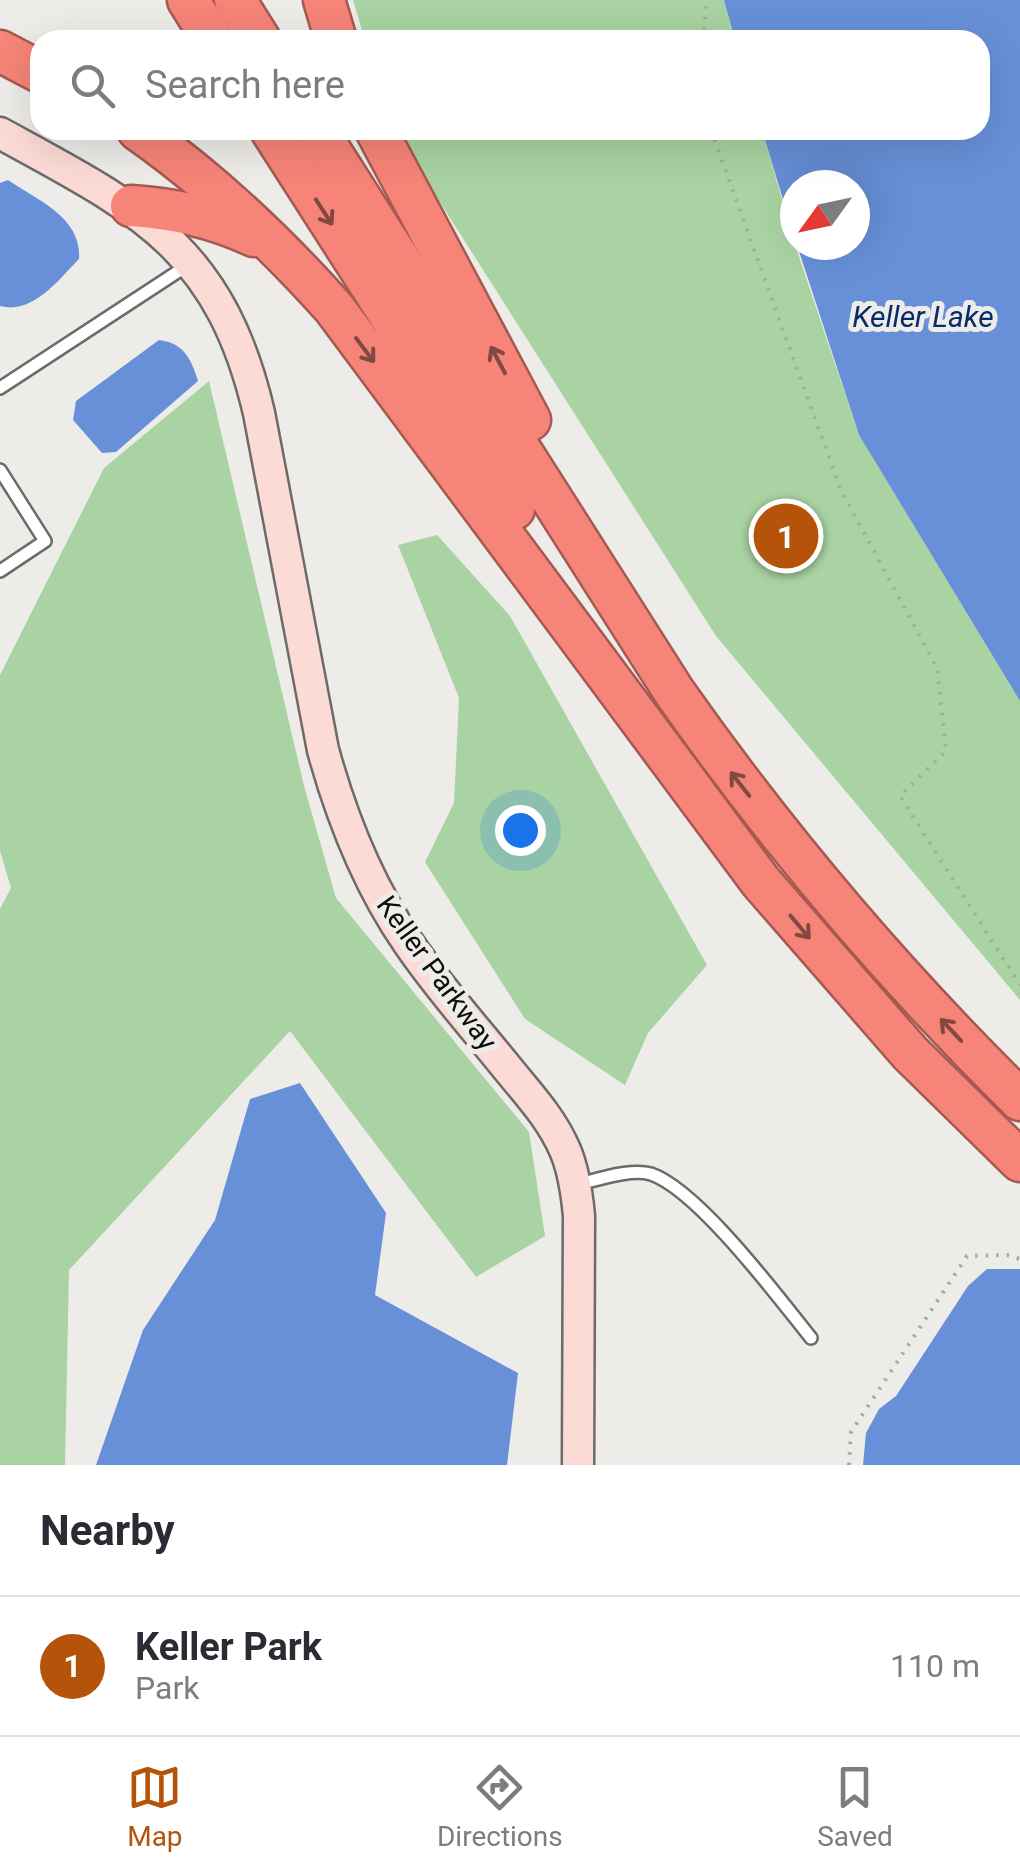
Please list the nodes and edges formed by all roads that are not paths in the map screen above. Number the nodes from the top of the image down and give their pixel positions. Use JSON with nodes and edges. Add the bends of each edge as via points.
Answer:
{"nodes":[{"id":1,"x":188,"y":0,"type":"edge"},
{"id":2,"x":234,"y":0,"type":"edge"},
{"id":3,"x":324,"y":0,"type":"edge"},
{"id":4,"x":207,"y":30,"type":"edge"},
{"id":5,"x":254,"y":30,"type":"edge"},
{"id":6,"x":333,"y":30,"type":"edge"},
{"id":7,"x":0,"y":52,"type":"edge"},
{"id":8,"x":30,"y":67,"type":"edge"},
{"id":9,"x":0,"y":133,"type":"edge"},
{"id":10,"x":151,"y":140,"type":"edge"},
{"id":11,"x":277,"y":140,"type":"edge"},
{"id":12,"x":323,"y":140,"type":"edge"},
{"id":13,"x":381,"y":140,"type":"edge"},
{"id":14,"x":131,"y":206,"type":"junction"},
{"id":15,"x":280,"y":248,"type":"junction"},
{"id":16,"x":191,"y":263,"type":"junction"},
{"id":17,"x":0,"y":388,"type":"edge"},
{"id":18,"x":0,"y":470,"type":"edge"},
{"id":19,"x":0,"y":571,"type":"edge"},
{"id":20,"x":676,"y":693,"type":"junction"},
{"id":21,"x":738,"y":852,"type":"junction"},
{"id":22,"x":1020,"y":1100,"type":"edge"},
{"id":23,"x":1020,"y":1161,"type":"edge"},
{"id":24,"x":576,"y":1185,"type":"junction"},
{"id":25,"x":811,"y":1338,"type":"dead end"},
{"id":26,"x":578,"y":1465,"type":"edge"}],
"edges":[{"from":1,"to":4,"type":"highway"},
{"from":2,"to":5,"type":"highway"},
{"from":3,"to":6,"type":"highway"},
{"from":7,"to":8,"type":"highway"},
{"from":9,"to":14,"type":"street","name":"Keller Parkway"},
{"from":10,"to":15,"type":"highway"},
{"from":11,"to":21,"type":"highway","one_way":true},
{"from":12,"to":20,"type":"highway"},
{"from":20,"to":13,"type":"highway","one_way":true},
{"from":14,"to":15,"type":"highway","via":[[224,222]]},
{"from":14,"to":16,"type":"street","name":"Keller Parkway"},
{"from":15,"to":21,"type":"highway","one_way":true,"via":[[334,308]]},
{"from":16,"to":17,"type":"lane"},
{"from":16,"to":24,"type":"street","name":"Keller Parkway","via":[[217,299],[250,375],[323,750],[359,856],[409,944],[551,1121]]},
{"from":18,"to":19,"type":"lane","via":[[45,541]]},
{"from":22,"to":20,"type":"highway","one_way":true,"via":[[879,952],[736,780]]},
{"from":21,"to":23,"type":"highway","one_way":true,"via":[[873,1012]]},
{"from":24,"to":25,"type":"lane","via":[[648,1173],[680,1190]]},
{"from":24,"to":26,"type":"street","name":"Keller Parkway"}]}
